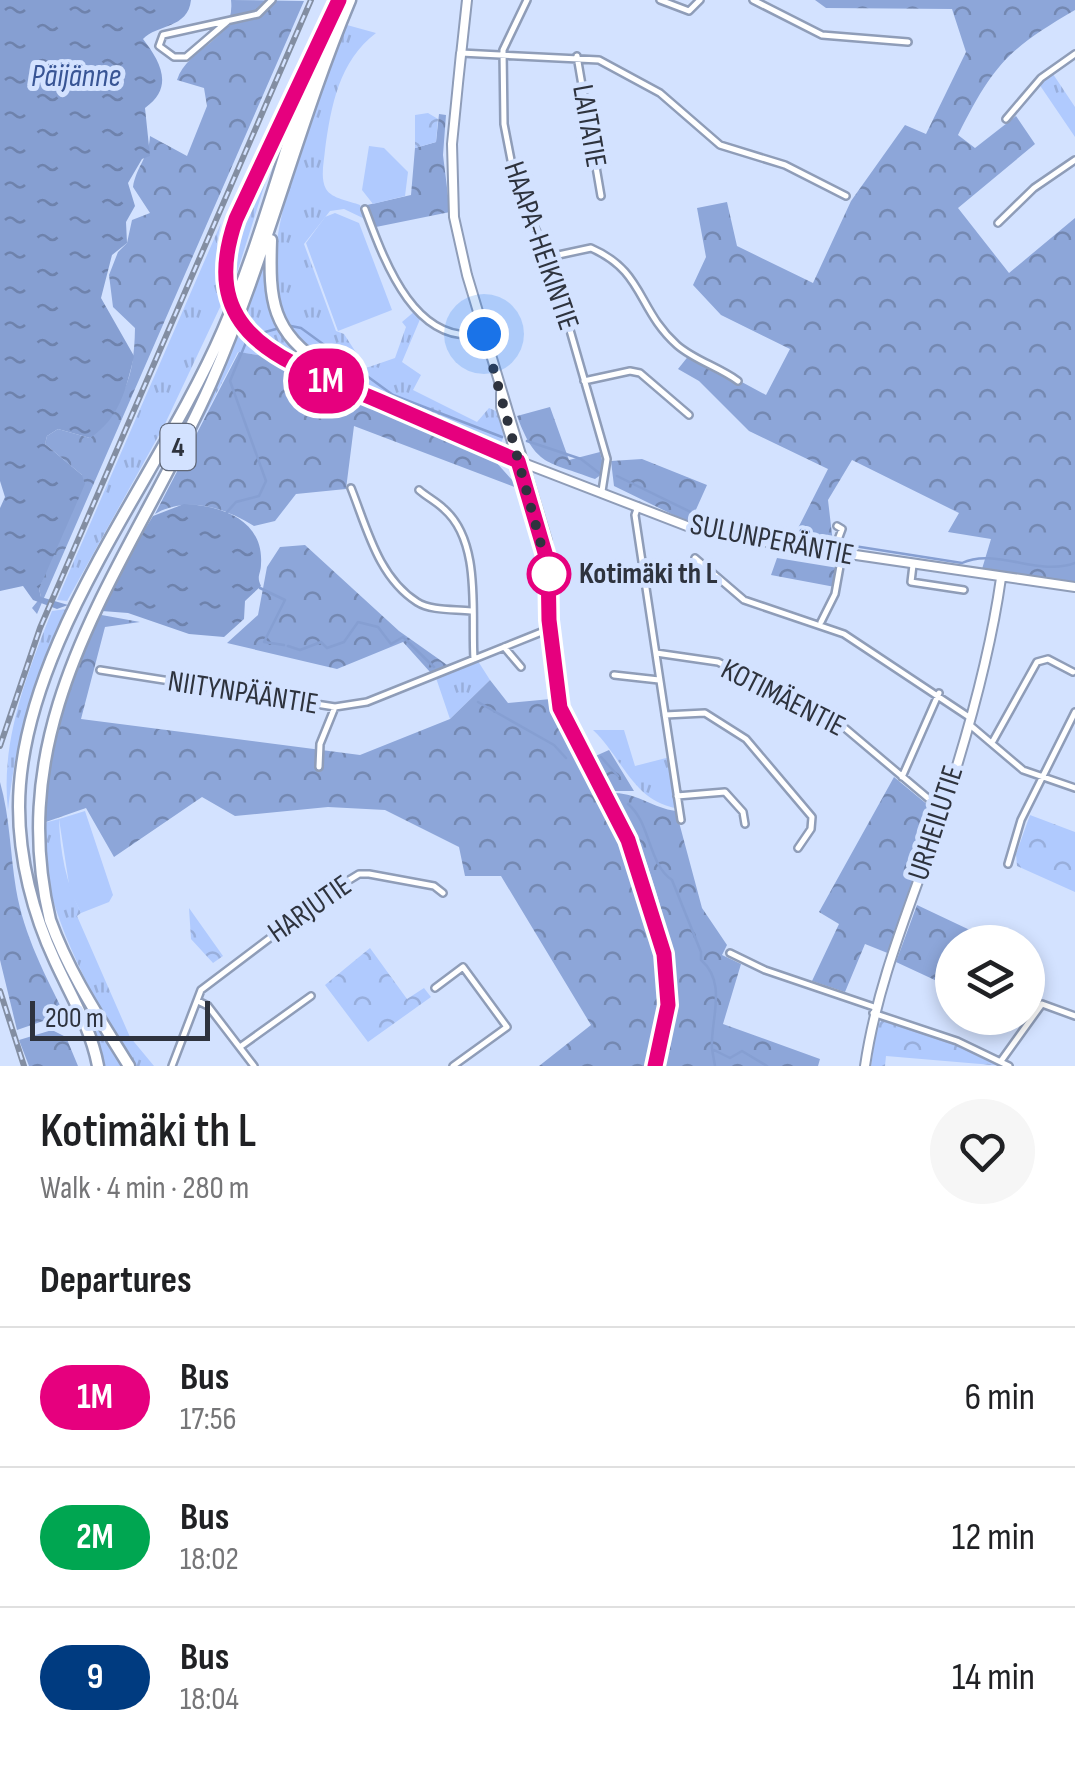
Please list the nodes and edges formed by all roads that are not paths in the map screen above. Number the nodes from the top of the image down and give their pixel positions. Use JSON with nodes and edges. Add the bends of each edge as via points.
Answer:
{"nodes":[{"id":1,"x":272,"y":0,"type":"edge"},
{"id":2,"x":338,"y":0,"type":"edge"},
{"id":3,"x":350,"y":0,"type":"edge"},
{"id":4,"x":467,"y":0,"type":"edge"},
{"id":5,"x":527,"y":0,"type":"edge"},
{"id":6,"x":660,"y":0,"type":"edge"},
{"id":7,"x":700,"y":0,"type":"edge"},
{"id":8,"x":753,"y":0,"type":"edge"},
{"id":9,"x":228,"y":22,"type":"junction"},
{"id":10,"x":908,"y":42,"type":"dead end"},
{"id":11,"x":320,"y":43,"type":"junction"},
{"id":12,"x":461,"y":53,"type":"junction"},
{"id":13,"x":1075,"y":54,"type":"edge"},
{"id":14,"x":577,"y":56,"type":"junction"},
{"id":15,"x":502,"y":58,"type":"junction"},
{"id":16,"x":1006,"y":119,"type":"dead end"},
{"id":17,"x":1075,"y":160,"type":"edge"},
{"id":18,"x":601,"y":196,"type":"dead end"},
{"id":19,"x":846,"y":196,"type":"dead end"},
{"id":20,"x":365,"y":209,"type":"dead end"},
{"id":21,"x":998,"y":223,"type":"dead end"},
{"id":22,"x":271,"y":227,"type":"junction"},
{"id":23,"x":549,"y":257,"type":"junction"},
{"id":24,"x":484,"y":334,"type":"junction"},
{"id":25,"x":584,"y":381,"type":"junction"},
{"id":26,"x":738,"y":381,"type":"dead end"},
{"id":27,"x":372,"y":398,"type":"junction"},
{"id":28,"x":689,"y":415,"type":"dead end"},
{"id":29,"x":522,"y":462,"type":"junction"},
{"id":30,"x":351,"y":488,"type":"dead end"},
{"id":31,"x":419,"y":490,"type":"dead end"},
{"id":32,"x":602,"y":491,"type":"junction"},
{"id":33,"x":638,"y":506,"type":"junction"},
{"id":34,"x":837,"y":526,"type":"dead end"},
{"id":35,"x":837,"y":548,"type":"junction"},
{"id":36,"x":695,"y":558,"type":"dead end"},
{"id":37,"x":914,"y":566,"type":"junction"},
{"id":38,"x":1001,"y":578,"type":"junction"},
{"id":39,"x":1075,"y":587,"type":"edge"},
{"id":40,"x":964,"y":590,"type":"dead end"},
{"id":41,"x":471,"y":611,"type":"junction"},
{"id":42,"x":820,"y":623,"type":"junction"},
{"id":43,"x":552,"y":627,"type":"junction"},
{"id":44,"x":504,"y":647,"type":"junction"},
{"id":45,"x":656,"y":653,"type":"junction"},
{"id":46,"x":474,"y":658,"type":"junction"},
{"id":47,"x":521,"y":667,"type":"dead end"},
{"id":48,"x":100,"y":670,"type":"dead end"},
{"id":49,"x":1073,"y":672,"type":"edge"},
{"id":50,"x":614,"y":676,"type":"dead end"},
{"id":51,"x":659,"y":680,"type":"junction"},
{"id":52,"x":939,"y":693,"type":"junction"},
{"id":53,"x":335,"y":708,"type":"junction"},
{"id":54,"x":1075,"y":712,"type":"edge"},
{"id":55,"x":665,"y":715,"type":"junction"},
{"id":56,"x":968,"y":721,"type":"junction"},
{"id":57,"x":993,"y":741,"type":"junction"},
{"id":58,"x":319,"y":768,"type":"dead end"},
{"id":59,"x":902,"y":778,"type":"junction"},
{"id":60,"x":1040,"y":779,"type":"junction"},
{"id":61,"x":1075,"y":788,"type":"edge"},
{"id":62,"x":677,"y":796,"type":"junction"},
{"id":63,"x":942,"y":810,"type":"junction"},
{"id":64,"x":681,"y":820,"type":"dead end"},
{"id":65,"x":745,"y":824,"type":"dead end"},
{"id":66,"x":798,"y":848,"type":"dead end"},
{"id":67,"x":1008,"y":864,"type":"dead end"},
{"id":68,"x":444,"y":893,"type":"dead end"},
{"id":69,"x":730,"y":953,"type":"dead end"},
{"id":70,"x":435,"y":988,"type":"dead end"},
{"id":71,"x":311,"y":996,"type":"dead end"},
{"id":72,"x":198,"y":1001,"type":"junction"},
{"id":73,"x":873,"y":1010,"type":"junction"},
{"id":74,"x":1075,"y":1016,"type":"edge"},
{"id":75,"x":240,"y":1047,"type":"junction"},
{"id":76,"x":1001,"y":1061,"type":"junction"},
{"id":77,"x":98,"y":1066,"type":"edge"},
{"id":78,"x":129,"y":1066,"type":"edge"},
{"id":79,"x":172,"y":1066,"type":"edge"},
{"id":80,"x":254,"y":1066,"type":"edge"},
{"id":81,"x":453,"y":1066,"type":"edge"},
{"id":82,"x":656,"y":1066,"type":"edge"},
{"id":83,"x":864,"y":1066,"type":"edge"},
{"id":84,"x":1009,"y":1066,"type":"edge"}],
"edges":[{"from":1,"to":9,"type":"street","via":[[258,14]]},
{"from":2,"to":11,"type":"highway","number":"4"},
{"from":3,"to":22,"type":"highway","number":"4"},
{"from":4,"to":12,"type":"street"},
{"from":5,"to":15,"type":"street","name":"HAAPA-HEIKINTIE"},
{"from":6,"to":7,"type":"street","via":[[689,11]]},
{"from":8,"to":10,"type":"street","via":[[822,35]]},
{"from":9,"to":9,"type":"street","via":[[186,57],[160,46],[163,35]]},
{"from":11,"to":27,"type":"highway","bridge":true,"via":[[289,98],[228,242],[226,290],[259,343],[313,375]]},
{"from":11,"to":77,"type":"highway","number":"4","via":[[225,325],[54,651],[28,726],[19,807],[26,874],[40,926],[88,1028]]},
{"from":12,"to":15,"type":"street"},
{"from":12,"to":24,"type":"street","via":[[452,144],[454,217]]},
{"from":13,"to":16,"type":"street","via":[[1041,78]]},
{"from":14,"to":15,"type":"street"},
{"from":14,"to":18,"type":"street","name":"LAITATIE"},
{"from":14,"to":19,"type":"street","via":[[600,60],[660,93],[720,146],[785,166]]},
{"from":15,"to":23,"type":"street","name":"HAAPA-HEIKINTIE","via":[[514,180]]},
{"from":17,"to":21,"type":"street"},
{"from":20,"to":24,"type":"street","via":[[390,275],[428,320],[459,336]]},
{"from":22,"to":27,"type":"highway","via":[[271,302],[282,325],[302,349]]},
{"from":22,"to":78,"type":"highway","number":"4","via":[[206,395],[62,656],[32,762],[32,834],[50,919],[70,967]]},
{"from":23,"to":25,"type":"street","name":"HAAPA-HEIKINTIE"},
{"from":23,"to":26,"type":"street","via":[[591,248],[626,268],[642,304],[678,346]]},
{"from":24,"to":29,"type":"street"},
{"from":25,"to":28,"type":"street","via":[[640,373]]},
{"from":25,"to":32,"type":"street","name":"HAAPA-HEIKINTIE","via":[[607,460]]},
{"from":27,"to":29,"type":"street","name":"SULUNPERÄNTIE"},
{"from":29,"to":32,"type":"street","name":"SULUNPERÄNTIE"},
{"from":29,"to":43,"type":"street","via":[[545,547]]},
{"from":30,"to":41,"type":"street","via":[[366,538],[408,594],[419,604]]},
{"from":31,"to":41,"type":"street","via":[[445,509],[462,540],[473,578]]},
{"from":32,"to":33,"type":"street","name":"SULUNPERÄNTIE"},
{"from":33,"to":35,"type":"street","name":"SULUNPERÄNTIE","via":[[723,537]]},
{"from":33,"to":45,"type":"street"},
{"from":34,"to":35,"type":"street"},
{"from":35,"to":37,"type":"street","name":"SULUNPERÄNTIE"},
{"from":35,"to":42,"type":"street","via":[[835,594]]},
{"from":36,"to":42,"type":"street","via":[[744,600]]},
{"from":37,"to":38,"type":"street","name":"SULUNPERÄNTIE"},
{"from":37,"to":40,"type":"street","via":[[911,582]]},
{"from":38,"to":39,"type":"street","name":"SULUNPERÄNTIE"},
{"from":38,"to":56,"type":"street","name":"URHEILUTIE"},
{"from":41,"to":46,"type":"street"},
{"from":42,"to":52,"type":"street"},
{"from":43,"to":44,"type":"street","name":"NIITYNPÄÄNTIE"},
{"from":43,"to":82,"type":"street","via":[[560,708],[628,840],[664,954],[668,1005]]},
{"from":44,"to":46,"type":"street","name":"NIITYNPÄÄNTIE"},
{"from":44,"to":47,"type":"street"},
{"from":45,"to":51,"type":"street"},
{"from":45,"to":59,"type":"street","name":"KOTIMÄENTIE","via":[[718,662],[833,718]]},
{"from":46,"to":53,"type":"street","name":"NIITYNPÄÄNTIE","via":[[367,702]]},
{"from":48,"to":53,"type":"street","name":"NIITYNPÄÄNTIE"},
{"from":49,"to":57,"type":"street","via":[[1048,659],[1037,662]]},
{"from":50,"to":51,"type":"street"},
{"from":51,"to":55,"type":"street"},
{"from":52,"to":56,"type":"street"},
{"from":52,"to":59,"type":"street"},
{"from":53,"to":58,"type":"street","via":[[320,744]]},
{"from":54,"to":60,"type":"street"},
{"from":55,"to":62,"type":"street"},
{"from":55,"to":66,"type":"street","via":[[705,712],[746,738],[812,818]]},
{"from":56,"to":57,"type":"street"},
{"from":56,"to":63,"type":"street","name":"URHEILUTIE"},
{"from":57,"to":60,"type":"street"},
{"from":59,"to":63,"type":"street","name":"KOTIMÄENTIE"},
{"from":60,"to":61,"type":"street"},
{"from":60,"to":67,"type":"street"},
{"from":62,"to":64,"type":"street"},
{"from":62,"to":65,"type":"street","via":[[725,792]]},
{"from":63,"to":73,"type":"street","name":"URHEILUTIE"},
{"from":68,"to":72,"type":"street","name":"HARJUTIE","via":[[359,874],[204,986]]},
{"from":69,"to":73,"type":"street"},
{"from":70,"to":81,"type":"street","via":[[463,967],[507,1027]]},
{"from":71,"to":75,"type":"street"},
{"from":72,"to":75,"type":"street"},
{"from":72,"to":79,"type":"street"},
{"from":73,"to":76,"type":"street"},
{"from":73,"to":83,"type":"street","name":"URHEILUTIE"},
{"from":74,"to":76,"type":"street","via":[[1042,1004]]},
{"from":75,"to":80,"type":"street"},
{"from":76,"to":84,"type":"street"}]}
